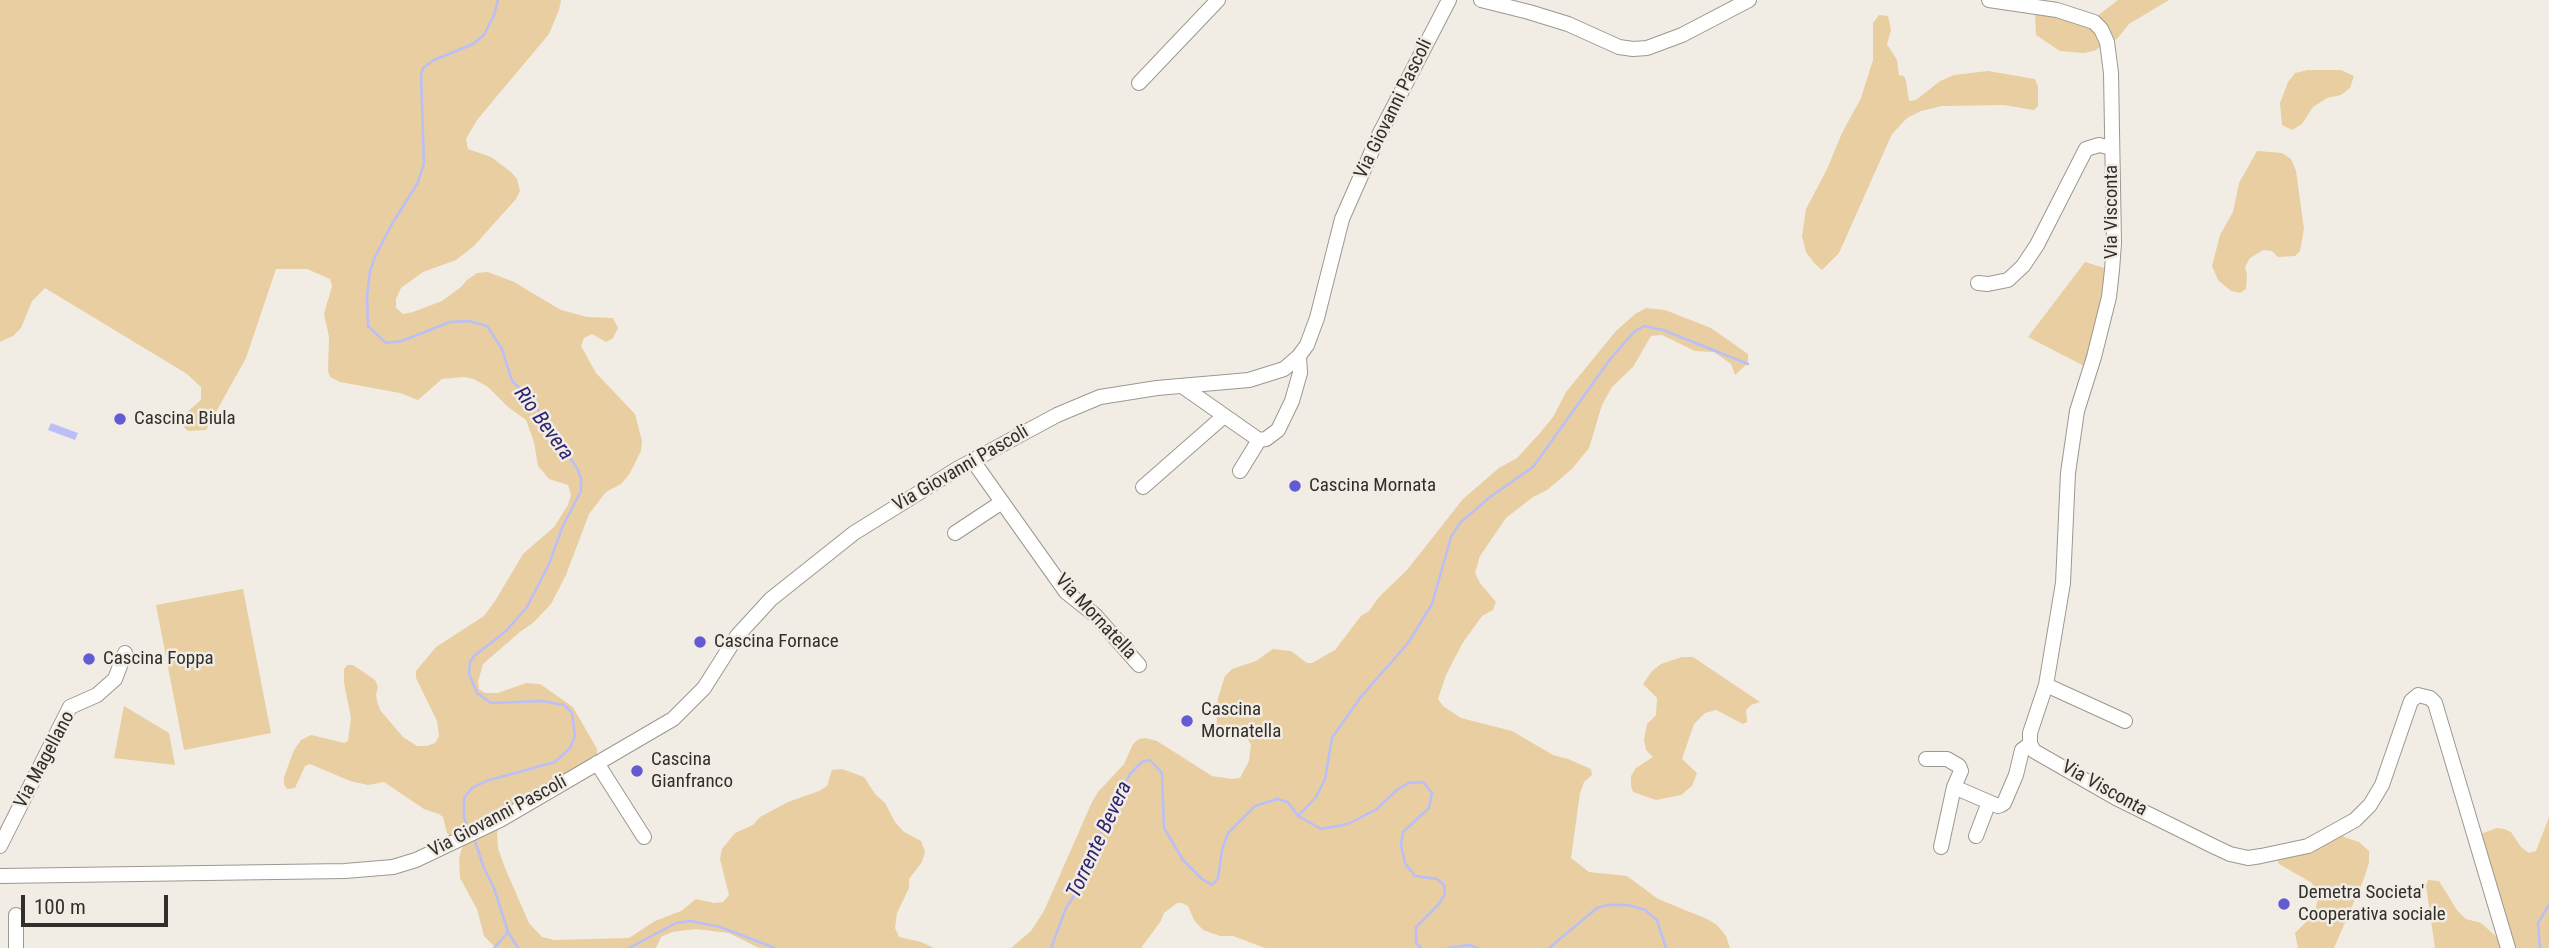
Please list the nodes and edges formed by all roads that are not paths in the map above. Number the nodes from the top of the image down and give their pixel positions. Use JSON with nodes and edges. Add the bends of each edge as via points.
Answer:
{"nodes":[{"id":1,"x":1218,"y":0,"type":"edge"},
{"id":2,"x":1449,"y":0,"type":"edge"},
{"id":3,"x":1481,"y":0,"type":"edge"},
{"id":4,"x":1747,"y":0,"type":"edge"},
{"id":5,"x":1989,"y":0,"type":"edge"},
{"id":6,"x":1139,"y":83,"type":"dead end"},
{"id":7,"x":2112,"y":148,"type":"junction"},
{"id":8,"x":1978,"y":283,"type":"dead end"},
{"id":9,"x":1300,"y":356,"type":"junction"},
{"id":10,"x":1182,"y":386,"type":"junction"},
{"id":11,"x":1224,"y":416,"type":"junction"},
{"id":12,"x":1259,"y":440,"type":"junction"},
{"id":13,"x":972,"y":461,"type":"junction"},
{"id":14,"x":1240,"y":471,"type":"dead end"},
{"id":15,"x":1143,"y":487,"type":"dead end"},
{"id":16,"x":1002,"y":502,"type":"junction"},
{"id":17,"x":955,"y":533,"type":"dead end"},
{"id":18,"x":125,"y":653,"type":"dead end"},
{"id":19,"x":1139,"y":665,"type":"dead end"},
{"id":20,"x":2046,"y":685,"type":"junction"},
{"id":21,"x":2125,"y":721,"type":"dead end"},
{"id":22,"x":2030,"y":744,"type":"junction"},
{"id":23,"x":1926,"y":759,"type":"dead end"},
{"id":24,"x":597,"y":763,"type":"junction"},
{"id":25,"x":1954,"y":787,"type":"junction"},
{"id":26,"x":1989,"y":802,"type":"junction"},
{"id":27,"x":1976,"y":836,"type":"dead end"},
{"id":28,"x":644,"y":837,"type":"dead end"},
{"id":29,"x":0,"y":846,"type":"edge"},
{"id":30,"x":1941,"y":847,"type":"dead end"},
{"id":31,"x":0,"y":877,"type":"edge"},
{"id":32,"x":16,"y":915,"type":"dead end"},
{"id":33,"x":16,"y":948,"type":"edge"},
{"id":34,"x":2508,"y":948,"type":"edge"}],
"edges":[{"from":1,"to":6,"type":"street"},
{"from":2,"to":9,"type":"street","name":"Via Giovanni Pascoli","via":[[1355,189],[1317,318]]},
{"from":3,"to":4,"type":"street","via":[[1633,48],[1647,48],[1682,35]]},
{"from":5,"to":7,"type":"street","name":"Via Visconta","via":[[2067,12],[2101,29],[2111,73]]},
{"from":7,"to":8,"type":"street","name":"Via Visconta","via":[[2086,149],[2023,266],[2008,280]]},
{"from":7,"to":20,"type":"street","name":"Via Visconta","via":[[2114,243],[2109,297],[2077,411],[2068,473],[2063,583]]},
{"from":9,"to":10,"type":"street","name":"Via Giovanni Pascoli","via":[[1261,378]]},
{"from":9,"to":12,"type":"street","via":[[1300,373],[1283,421],[1272,435]]},
{"from":10,"to":11,"type":"street"},
{"from":10,"to":13,"type":"street","name":"Via Giovanni Pascoli","via":[[1092,400]]},
{"from":11,"to":12,"type":"street"},
{"from":11,"to":15,"type":"street"},
{"from":12,"to":14,"type":"street"},
{"from":13,"to":16,"type":"street","name":"Via Mornatella"},
{"from":13,"to":24,"type":"street","name":"Via Giovanni Pascoli","via":[[872,522],[796,578],[745,625],[704,688],[682,712]]},
{"from":16,"to":17,"type":"street"},
{"from":16,"to":19,"type":"street","name":"Via Mornatella","via":[[1066,592],[1103,623]]},
{"from":18,"to":29,"type":"street","name":"Via Magellano","via":[[115,679],[97,695],[71,707]]},
{"from":20,"to":21,"type":"street"},
{"from":20,"to":22,"type":"street","name":"Via Visconta"},
{"from":22,"to":26,"type":"street","via":[[2022,750],[2004,803]]},
{"from":22,"to":34,"type":"street","name":"Via Visconta","via":[[2034,751],[2116,798],[2230,854],[2248,858],[2308,846],[2355,820],[2382,785],[2410,701],[2418,695],[2430,698]]},
{"from":23,"to":25,"type":"street","via":[[1947,759],[1959,765]]},
{"from":24,"to":28,"type":"street"},
{"from":24,"to":31,"type":"street","name":"Via Giovanni Pascoli","via":[[487,827],[402,864],[345,872]]},
{"from":25,"to":26,"type":"street"},
{"from":25,"to":30,"type":"street"},
{"from":26,"to":27,"type":"street"},
{"from":32,"to":33,"type":"street"}]}
